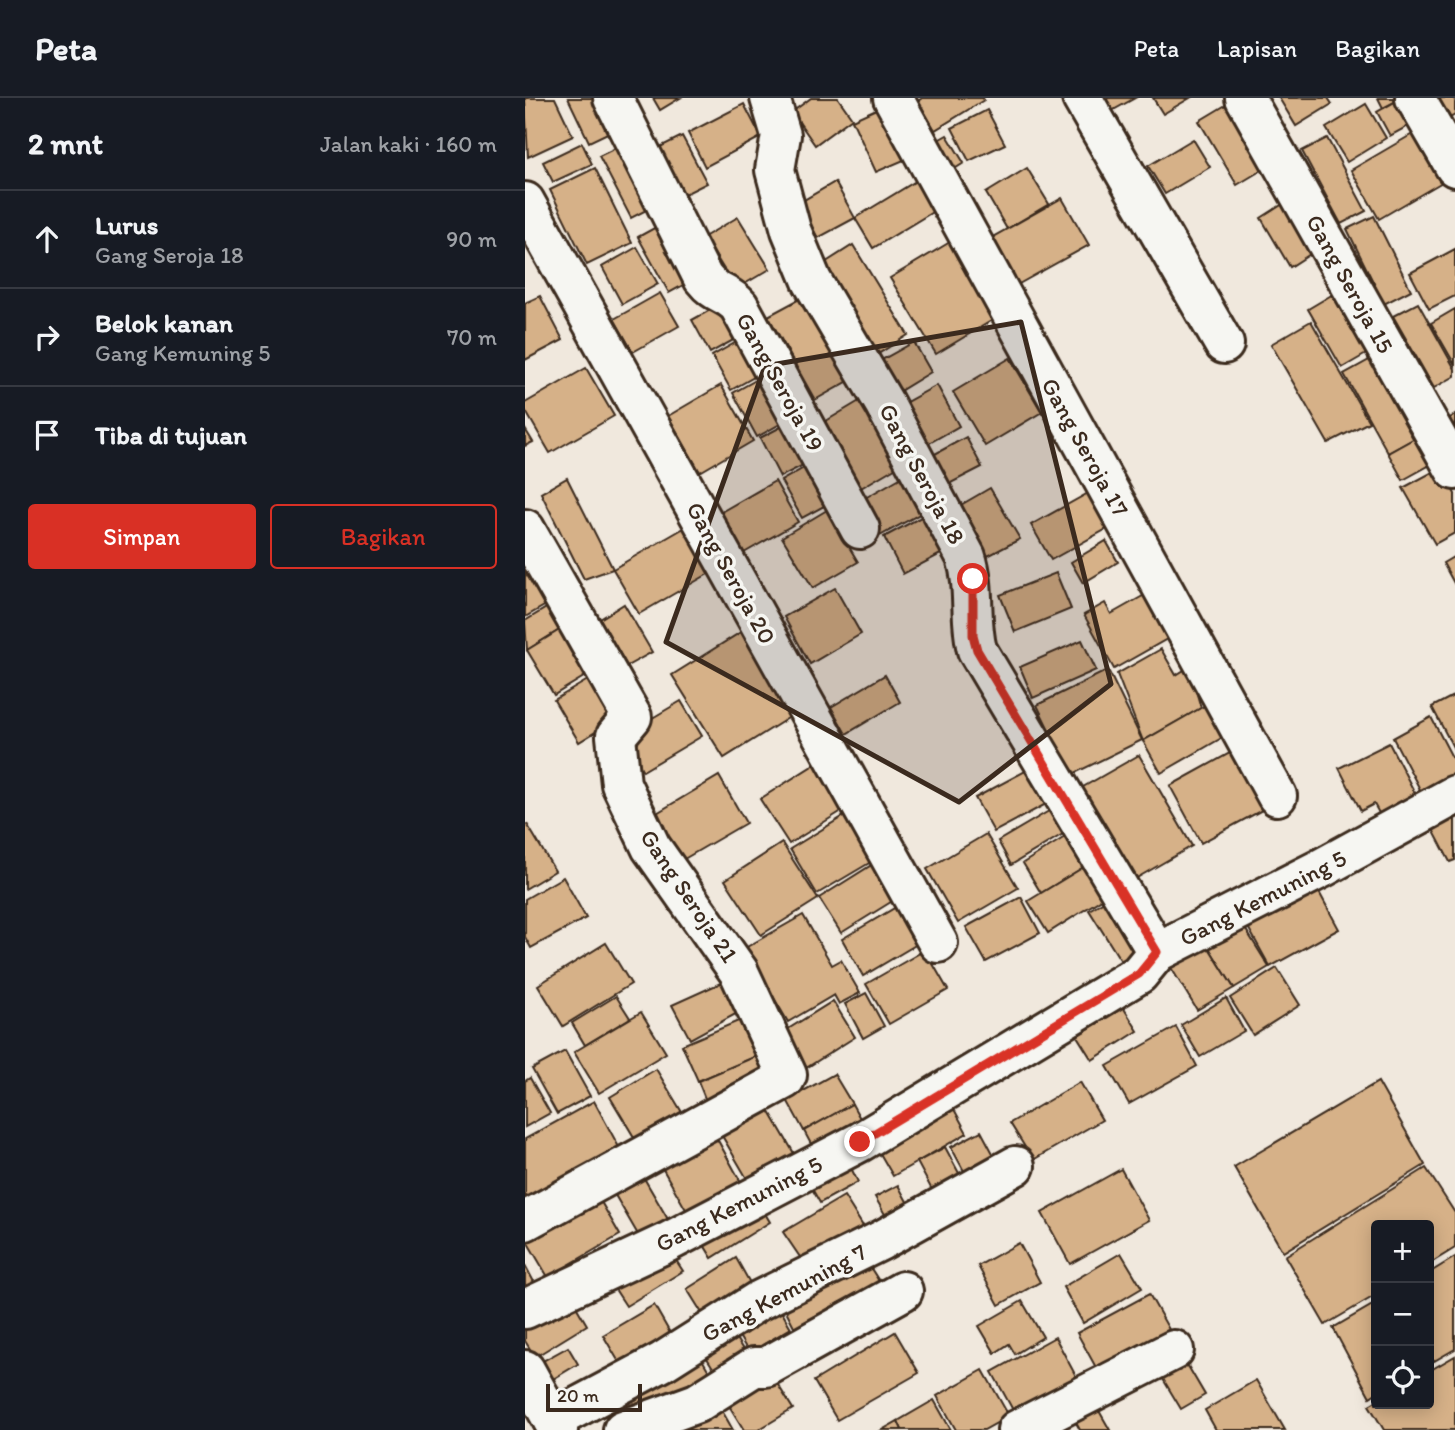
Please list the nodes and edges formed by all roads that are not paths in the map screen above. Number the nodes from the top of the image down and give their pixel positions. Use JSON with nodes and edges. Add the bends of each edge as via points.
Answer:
{"nodes":[{"id":1,"x":613,"y":98,"type":"edge"},
{"id":2,"x":771,"y":98,"type":"edge"},
{"id":3,"x":893,"y":98,"type":"edge"},
{"id":4,"x":1082,"y":98,"type":"edge"},
{"id":5,"x":1245,"y":98,"type":"edge"},
{"id":6,"x":1415,"y":98,"type":"edge"},
{"id":7,"x":1455,"y":167,"type":"edge"},
{"id":8,"x":525,"y":202,"type":"edge"},
{"id":9,"x":1224,"y":344,"type":"dead end"},
{"id":10,"x":1455,"y":470,"type":"edge"},
{"id":11,"x":525,"y":529,"type":"edge"},
{"id":12,"x":860,"y":529,"type":"dead end"},
{"id":13,"x":1455,"y":795,"type":"edge"},
{"id":14,"x":1277,"y":796,"type":"dead end"},
{"id":15,"x":937,"y":943,"type":"dead end"},
{"id":16,"x":1157,"y":952,"type":"junction"},
{"id":17,"x":1015,"y":1166,"type":"dead end"},
{"id":18,"x":525,"y":1221,"type":"edge"},
{"id":19,"x":903,"y":1291,"type":"dead end"},
{"id":20,"x":525,"y":1309,"type":"edge"},
{"id":21,"x":1174,"y":1350,"type":"dead end"},
{"id":22,"x":525,"y":1370,"type":"edge"},
{"id":23,"x":556,"y":1425,"type":"edge"},
{"id":24,"x":623,"y":1430,"type":"edge"},
{"id":25,"x":1017,"y":1430,"type":"edge"}],
"edges":[{"from":1,"to":12,"type":"street","name":"Gang Seroja 19","via":[[703,278],[712,290],[739,306]]},
{"from":2,"to":16,"type":"street","name":"Gang Seroja 18","via":[[781,135],[775,170],[791,230],[812,281],[884,402],[966,557],[973,579],[977,650]]},
{"from":3,"to":14,"type":"street","name":"Gang Seroja 17"},
{"from":4,"to":9,"type":"street"},
{"from":5,"to":10,"type":"street","name":"Gang Seroja 15"},
{"from":6,"to":7,"type":"street"},
{"from":8,"to":15,"type":"street","name":"Gang Seroja 20"},
{"from":11,"to":18,"type":"street","name":"Gang Seroja 21","via":[[632,717],[616,736],[621,784],[651,847],[739,971],[786,1070],[785,1079]]},
{"from":13,"to":16,"type":"street","name":"Gang Kemuning 5"},
{"from":16,"to":20,"type":"street","name":"Gang Kemuning 5","via":[[1139,974],[860,1142],[668,1242]]},
{"from":17,"to":23,"type":"street","name":"Gang Kemuning 7","via":[[892,1235],[758,1301]]},
{"from":19,"to":24,"type":"street","via":[[766,1367],[754,1367],[697,1403]]},
{"from":21,"to":25,"type":"street"},
{"from":22,"to":23,"type":"street"}]}
